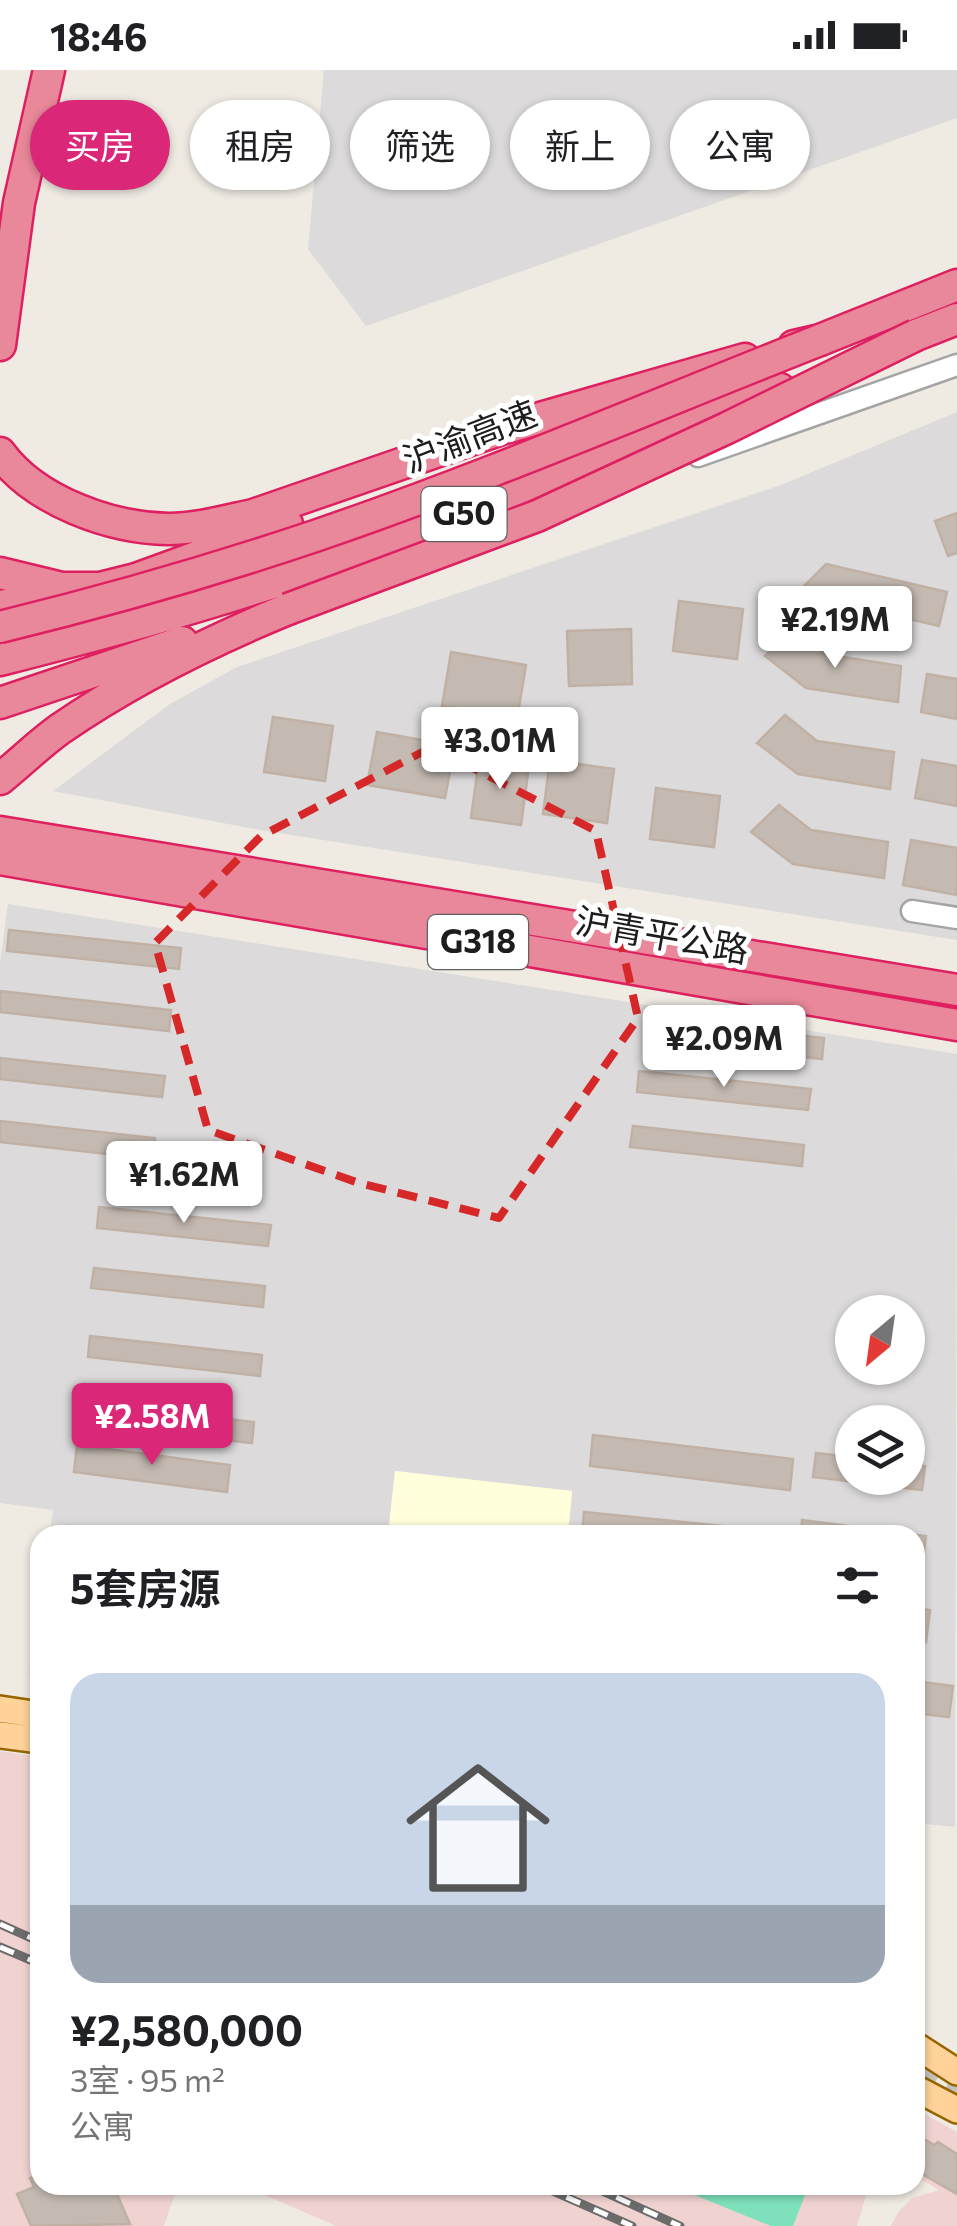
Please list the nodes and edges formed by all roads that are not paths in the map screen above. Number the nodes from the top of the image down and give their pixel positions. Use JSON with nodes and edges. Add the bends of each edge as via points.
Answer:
{"nodes":[{"id":1,"x":49,"y":70,"type":"edge"},
{"id":2,"x":957,"y":288,"type":"edge"},
{"id":3,"x":957,"y":319,"type":"edge"},
{"id":4,"x":916,"y":335,"type":"junction"},
{"id":5,"x":820,"y":340,"type":"junction"},
{"id":6,"x":0,"y":345,"type":"edge"},
{"id":7,"x":957,"y":365,"type":"edge"},
{"id":8,"x":586,"y":442,"type":"junction"},
{"id":9,"x":0,"y":453,"type":"edge"},
{"id":10,"x":0,"y":572,"type":"edge"},
{"id":11,"x":175,"y":580,"type":"junction"},
{"id":12,"x":0,"y":606,"type":"edge"},
{"id":13,"x":288,"y":609,"type":"junction"},
{"id":14,"x":0,"y":628,"type":"edge"},
{"id":15,"x":0,"y":651,"type":"edge"},
{"id":16,"x":0,"y":660,"type":"edge"},
{"id":17,"x":0,"y":693,"type":"edge"},
{"id":18,"x":0,"y":703,"type":"edge"},
{"id":19,"x":0,"y":779,"type":"edge"},
{"id":20,"x":0,"y":820,"type":"edge"},
{"id":21,"x":14,"y":834,"type":"edge"},
{"id":22,"x":0,"y":859,"type":"edge"},
{"id":23,"x":912,"y":911,"type":"dead end"},
{"id":24,"x":957,"y":918,"type":"edge"},
{"id":25,"x":957,"y":990,"type":"edge"},
{"id":26,"x":957,"y":1024,"type":"edge"},
{"id":27,"x":0,"y":1696,"type":"edge"},
{"id":28,"x":30,"y":1700,"type":"edge"},
{"id":29,"x":0,"y":1709,"type":"edge"},
{"id":30,"x":30,"y":1713,"type":"edge"},
{"id":31,"x":0,"y":1735,"type":"edge"},
{"id":32,"x":30,"y":1739,"type":"edge"},
{"id":33,"x":925,"y":2051,"type":"edge"},
{"id":34,"x":957,"y":2072,"type":"edge"},
{"id":35,"x":925,"y":2093,"type":"edge"},
{"id":36,"x":957,"y":2110,"type":"edge"}],
"edges":[{"from":1,"to":6,"type":"highway","via":[[19,203]]},
{"from":2,"to":5,"type":"highway","name":"沪渝高速","number":"G50"},
{"from":2,"to":8,"type":"street","via":[[848,345]]},
{"from":3,"to":4,"type":"highway","name":"沪渝高速","number":"G50"},
{"from":4,"to":13,"type":"highway","bridge":true,"via":[[536,516]]},
{"from":4,"to":16,"type":"highway","name":"沪渝高速","number":"G50","bridge":true,"via":[[324,566]]},
{"from":5,"to":9,"type":"highway","bridge":true,"via":[[580,405],[207,525],[168,529],[81,511],[45,494]]},
{"from":5,"to":11,"type":"highway","name":"沪渝高速","number":"G50","bridge":true,"via":[[451,486]]},
{"from":7,"to":17,"type":"street","via":[[194,634]]},
{"from":8,"to":10,"type":"highway","via":[[525,441],[100,588],[62,588]]},
{"from":8,"to":15,"type":"street","via":[[239,574]]},
{"from":11,"to":12,"type":"highway","bridge":true},
{"from":11,"to":14,"type":"highway","name":"沪渝高速","number":"G50","bridge":true},
{"from":13,"to":18,"type":"highway"},
{"from":13,"to":19,"type":"highway","via":[[140,679],[59,730]]},
{"from":20,"to":21,"type":"highway"},
{"from":21,"to":25,"type":"highway","name":"沪青平公路","number":"G318"},
{"from":22,"to":26,"type":"highway","name":"沪青平公路","number":"G318"},
{"from":23,"to":24,"type":"street"},
{"from":27,"to":28,"type":"main road"},
{"from":29,"to":30,"type":"main road"},
{"from":31,"to":32,"type":"main road"},
{"from":33,"to":34,"type":"main road"},
{"from":35,"to":36,"type":"main road"}]}
